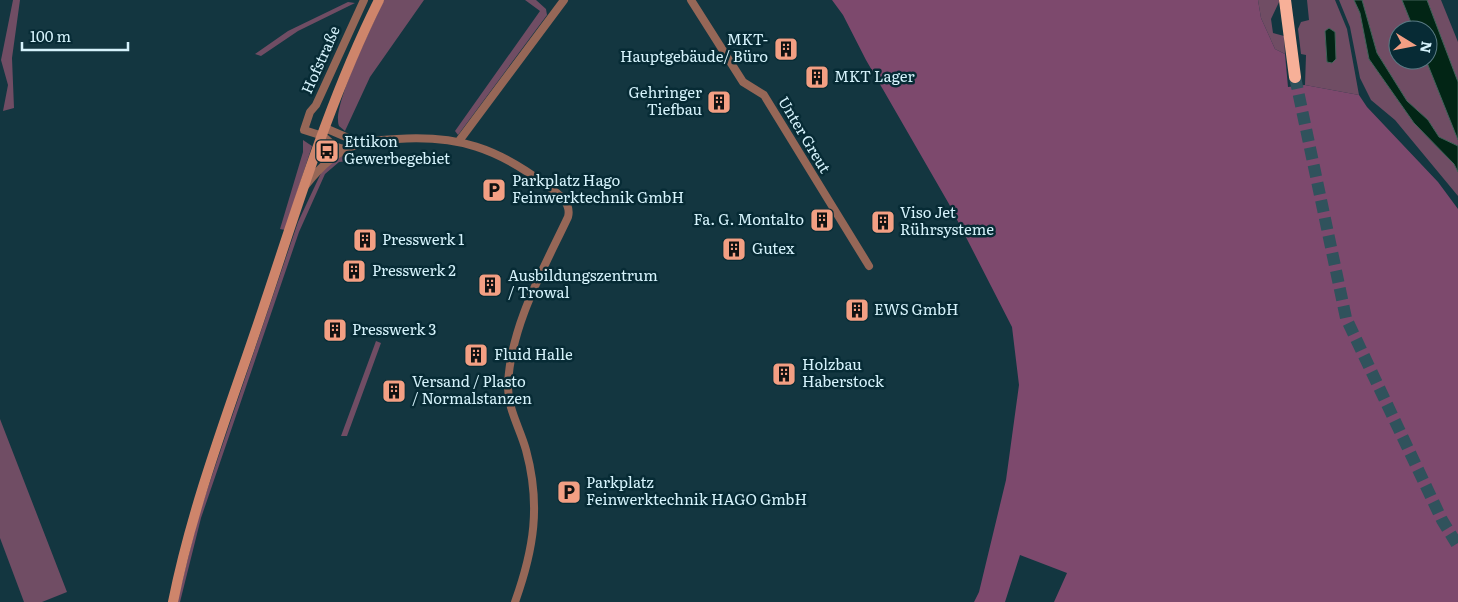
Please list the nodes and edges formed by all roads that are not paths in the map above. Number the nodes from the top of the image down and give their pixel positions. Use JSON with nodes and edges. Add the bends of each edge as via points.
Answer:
{"nodes":[{"id":1,"x":364,"y":0,"type":"edge"},
{"id":2,"x":379,"y":0,"type":"edge"},
{"id":3,"x":564,"y":0,"type":"edge"},
{"id":4,"x":691,"y":0,"type":"edge"},
{"id":5,"x":1285,"y":0,"type":"edge"},
{"id":6,"x":1296,"y":77,"type":"tunnel mouth"},
{"id":7,"x":324,"y":132,"type":"junction"},
{"id":8,"x":459,"y":141,"type":"junction"},
{"id":9,"x":360,"y":143,"type":"junction"},
{"id":10,"x":347,"y":150,"type":"junction"},
{"id":11,"x":304,"y":188,"type":"junction"},
{"id":12,"x":869,"y":266,"type":"dead end"},
{"id":13,"x":173,"y":602,"type":"edge"},
{"id":14,"x":515,"y":602,"type":"edge"}],
"edges":[{"from":1,"to":7,"type":"street","name":"Hofstraße","via":[[306,120],[304,130]]},
{"from":2,"to":7,"type":"main road"},
{"from":3,"to":8,"type":"street"},
{"from":4,"to":12,"type":"street","name":"Unter Greut","via":[[743,82],[764,96]]},
{"from":5,"to":6,"type":"highway"},
{"from":7,"to":9,"type":"street"},
{"from":7,"to":10,"type":"street","via":[[334,146]]},
{"from":7,"to":11,"type":"main road"},
{"from":8,"to":9,"type":"street","via":[[422,138]]},
{"from":8,"to":14,"type":"street","via":[[507,159],[561,197],[569,208],[568,217],[516,334],[508,386],[514,421],[534,481],[536,506],[530,548]]},
{"from":9,"to":10,"type":"street"},
{"from":10,"to":11,"type":"street","via":[[330,158]]},
{"from":11,"to":13,"type":"main road","via":[[192,524]]}]}
